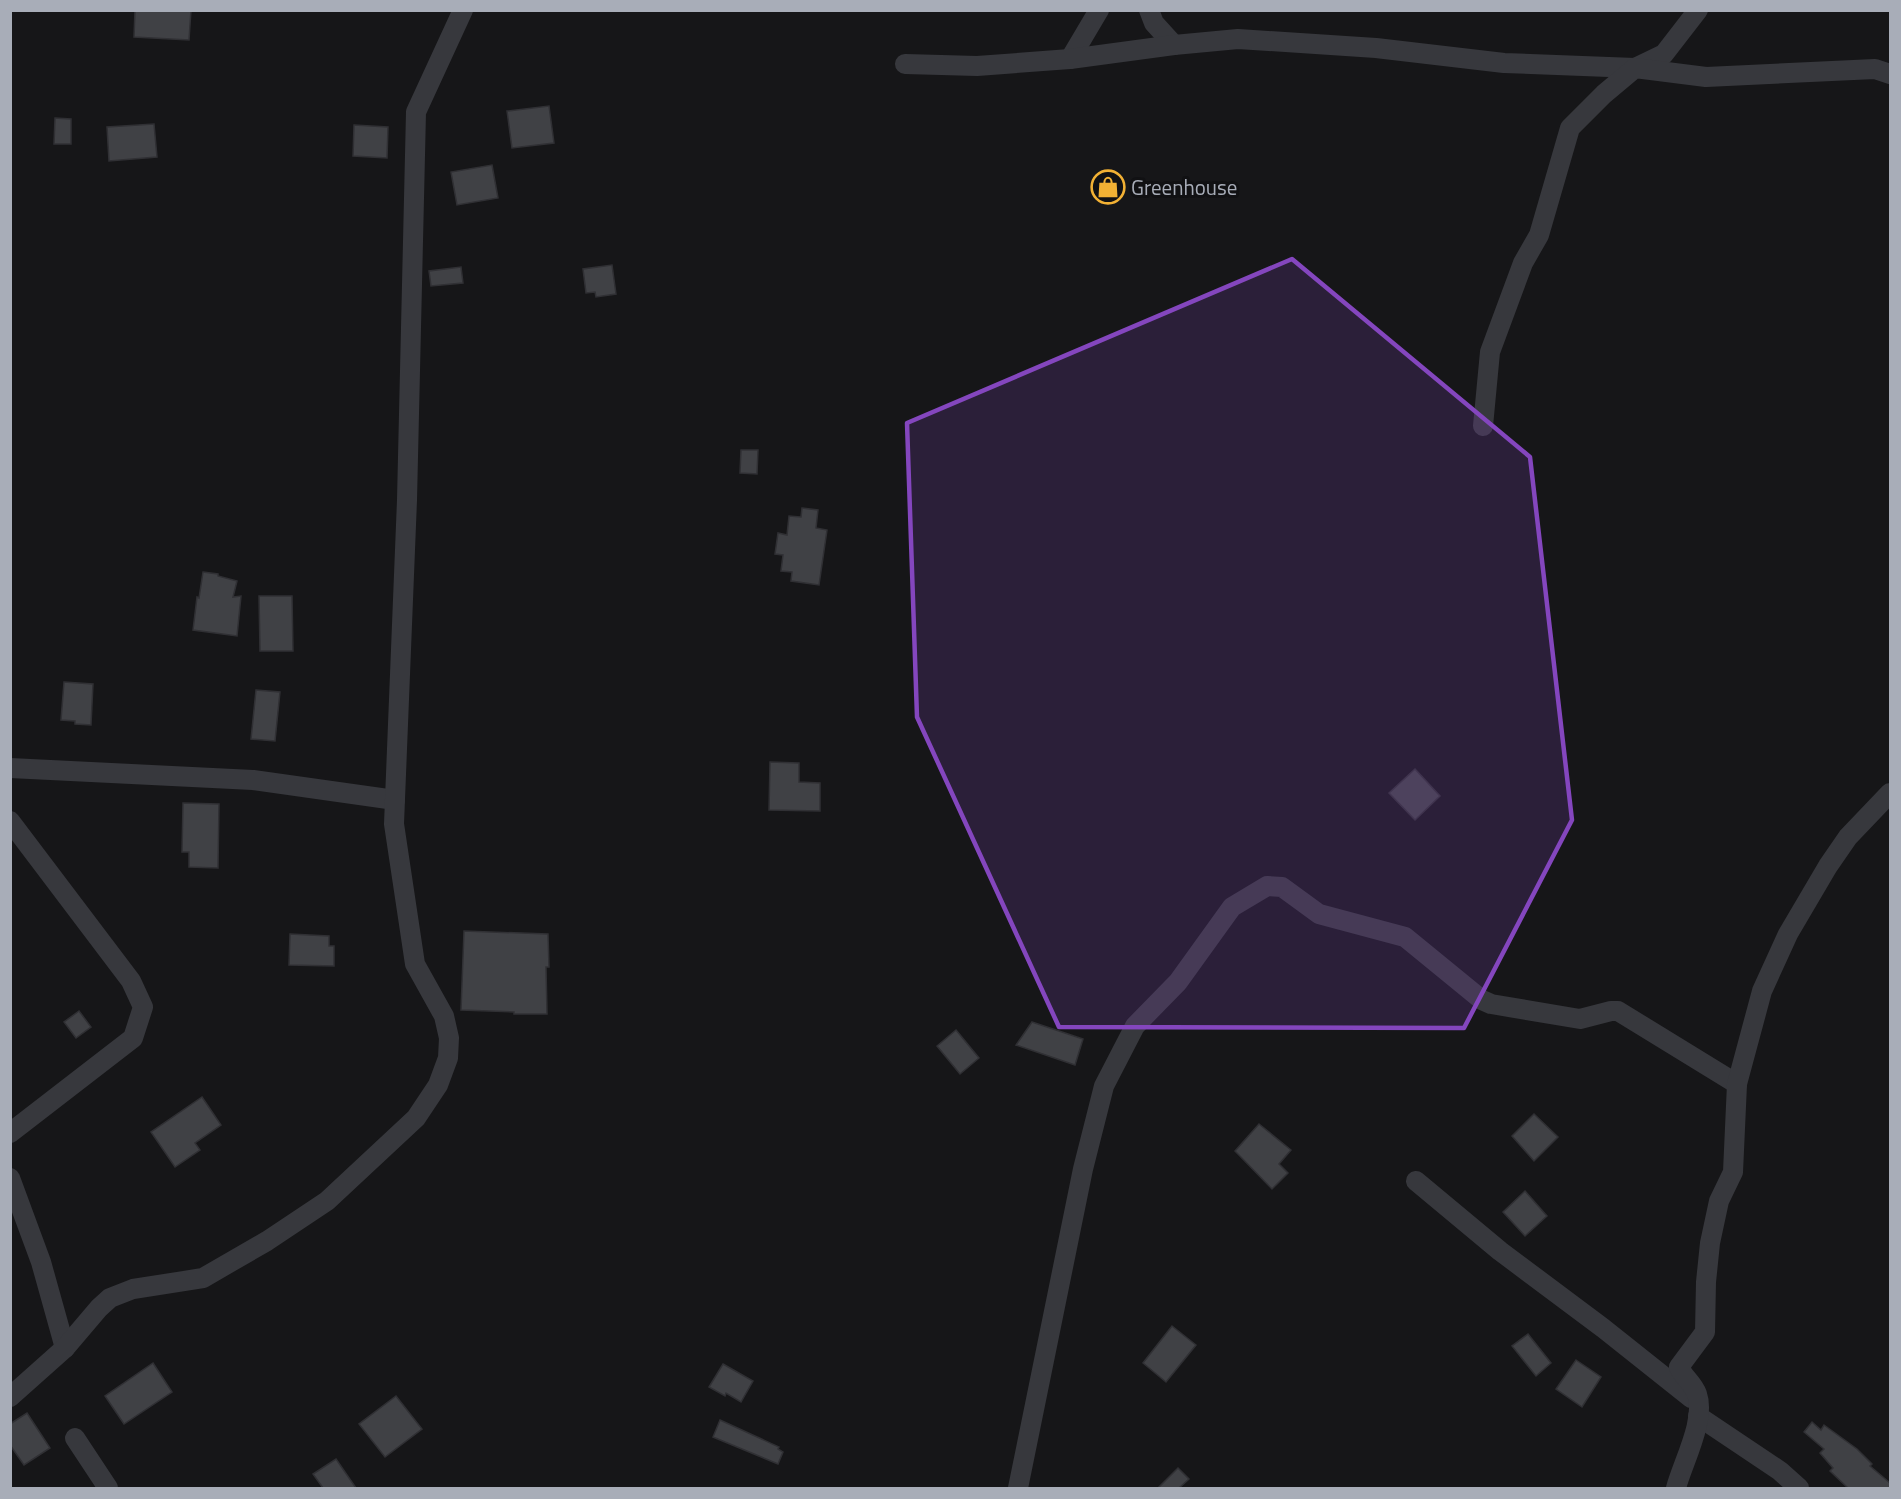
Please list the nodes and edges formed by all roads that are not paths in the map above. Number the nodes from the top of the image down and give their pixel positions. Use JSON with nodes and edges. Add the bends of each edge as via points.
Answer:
{"nodes":[{"id":1,"x":463,"y":10,"type":"edge"},
{"id":2,"x":1099,"y":10,"type":"edge"},
{"id":3,"x":1149,"y":10,"type":"edge"},
{"id":4,"x":1698,"y":10,"type":"edge"},
{"id":5,"x":1174,"y":45,"type":"junction"},
{"id":6,"x":1070,"y":59,"type":"junction"},
{"id":7,"x":905,"y":64,"type":"dead end"},
{"id":8,"x":1635,"y":68,"type":"junction"},
{"id":9,"x":1890,"y":74,"type":"edge"},
{"id":10,"x":1483,"y":426,"type":"dead end"},
{"id":11,"x":10,"y":768,"type":"edge"},
{"id":12,"x":1890,"y":793,"type":"edge"},
{"id":13,"x":395,"y":800,"type":"junction"},
{"id":14,"x":10,"y":821,"type":"edge"},
{"id":15,"x":1737,"y":1084,"type":"junction"},
{"id":16,"x":10,"y":1133,"type":"edge"},
{"id":17,"x":10,"y":1178,"type":"edge"},
{"id":18,"x":1416,"y":1181,"type":"dead end"},
{"id":19,"x":65,"y":1348,"type":"junction"},
{"id":20,"x":10,"y":1397,"type":"edge"},
{"id":21,"x":1699,"y":1411,"type":"junction"},
{"id":22,"x":75,"y":1438,"type":"dead end"},
{"id":23,"x":108,"y":1488,"type":"edge"},
{"id":24,"x":1018,"y":1488,"type":"edge"},
{"id":25,"x":1676,"y":1488,"type":"edge"},
{"id":26,"x":1799,"y":1488,"type":"edge"}],
"edges":[{"from":1,"to":13,"type":"street","via":[[416,112]]},
{"from":2,"to":6,"type":"street"},
{"from":3,"to":5,"type":"street","via":[[1154,23]]},
{"from":4,"to":8,"type":"street","via":[[1664,54]]},
{"from":5,"to":6,"type":"street"},
{"from":5,"to":8,"type":"street","via":[[1238,39],[1376,48],[1504,63]]},
{"from":6,"to":7,"type":"street","via":[[977,66]]},
{"from":8,"to":9,"type":"street","via":[[1706,77],[1875,69]]},
{"from":8,"to":10,"type":"street","via":[[1570,128],[1539,235],[1523,263],[1490,352]]},
{"from":11,"to":13,"type":"street","via":[[253,780]]},
{"from":12,"to":15,"type":"street","via":[[1848,837],[1788,934],[1762,991]]},
{"from":13,"to":19,"type":"street","via":[[394,824],[415,964],[444,1016],[449,1038],[448,1058],[438,1085],[416,1118],[327,1201],[203,1278],[133,1289],[110,1298]]},
{"from":14,"to":16,"type":"street","via":[[131,981],[143,1007],[133,1038]]},
{"from":15,"to":21,"type":"street","via":[[1733,1172],[1719,1200],[1707,1265],[1705,1332],[1679,1367],[1694,1388]]},
{"from":15,"to":24,"type":"street","via":[[1618,1011],[1580,1018],[1491,1004],[1405,937],[1319,914],[1282,886],[1258,890],[1232,907],[1178,982],[1135,1026],[1104,1086],[1083,1169]]},
{"from":17,"to":19,"type":"street","via":[[41,1262]]},
{"from":18,"to":21,"type":"street","via":[[1500,1251],[1604,1328]]},
{"from":19,"to":20,"type":"street"},
{"from":21,"to":25,"type":"street"},
{"from":21,"to":26,"type":"street"},
{"from":22,"to":23,"type":"street"}]}
